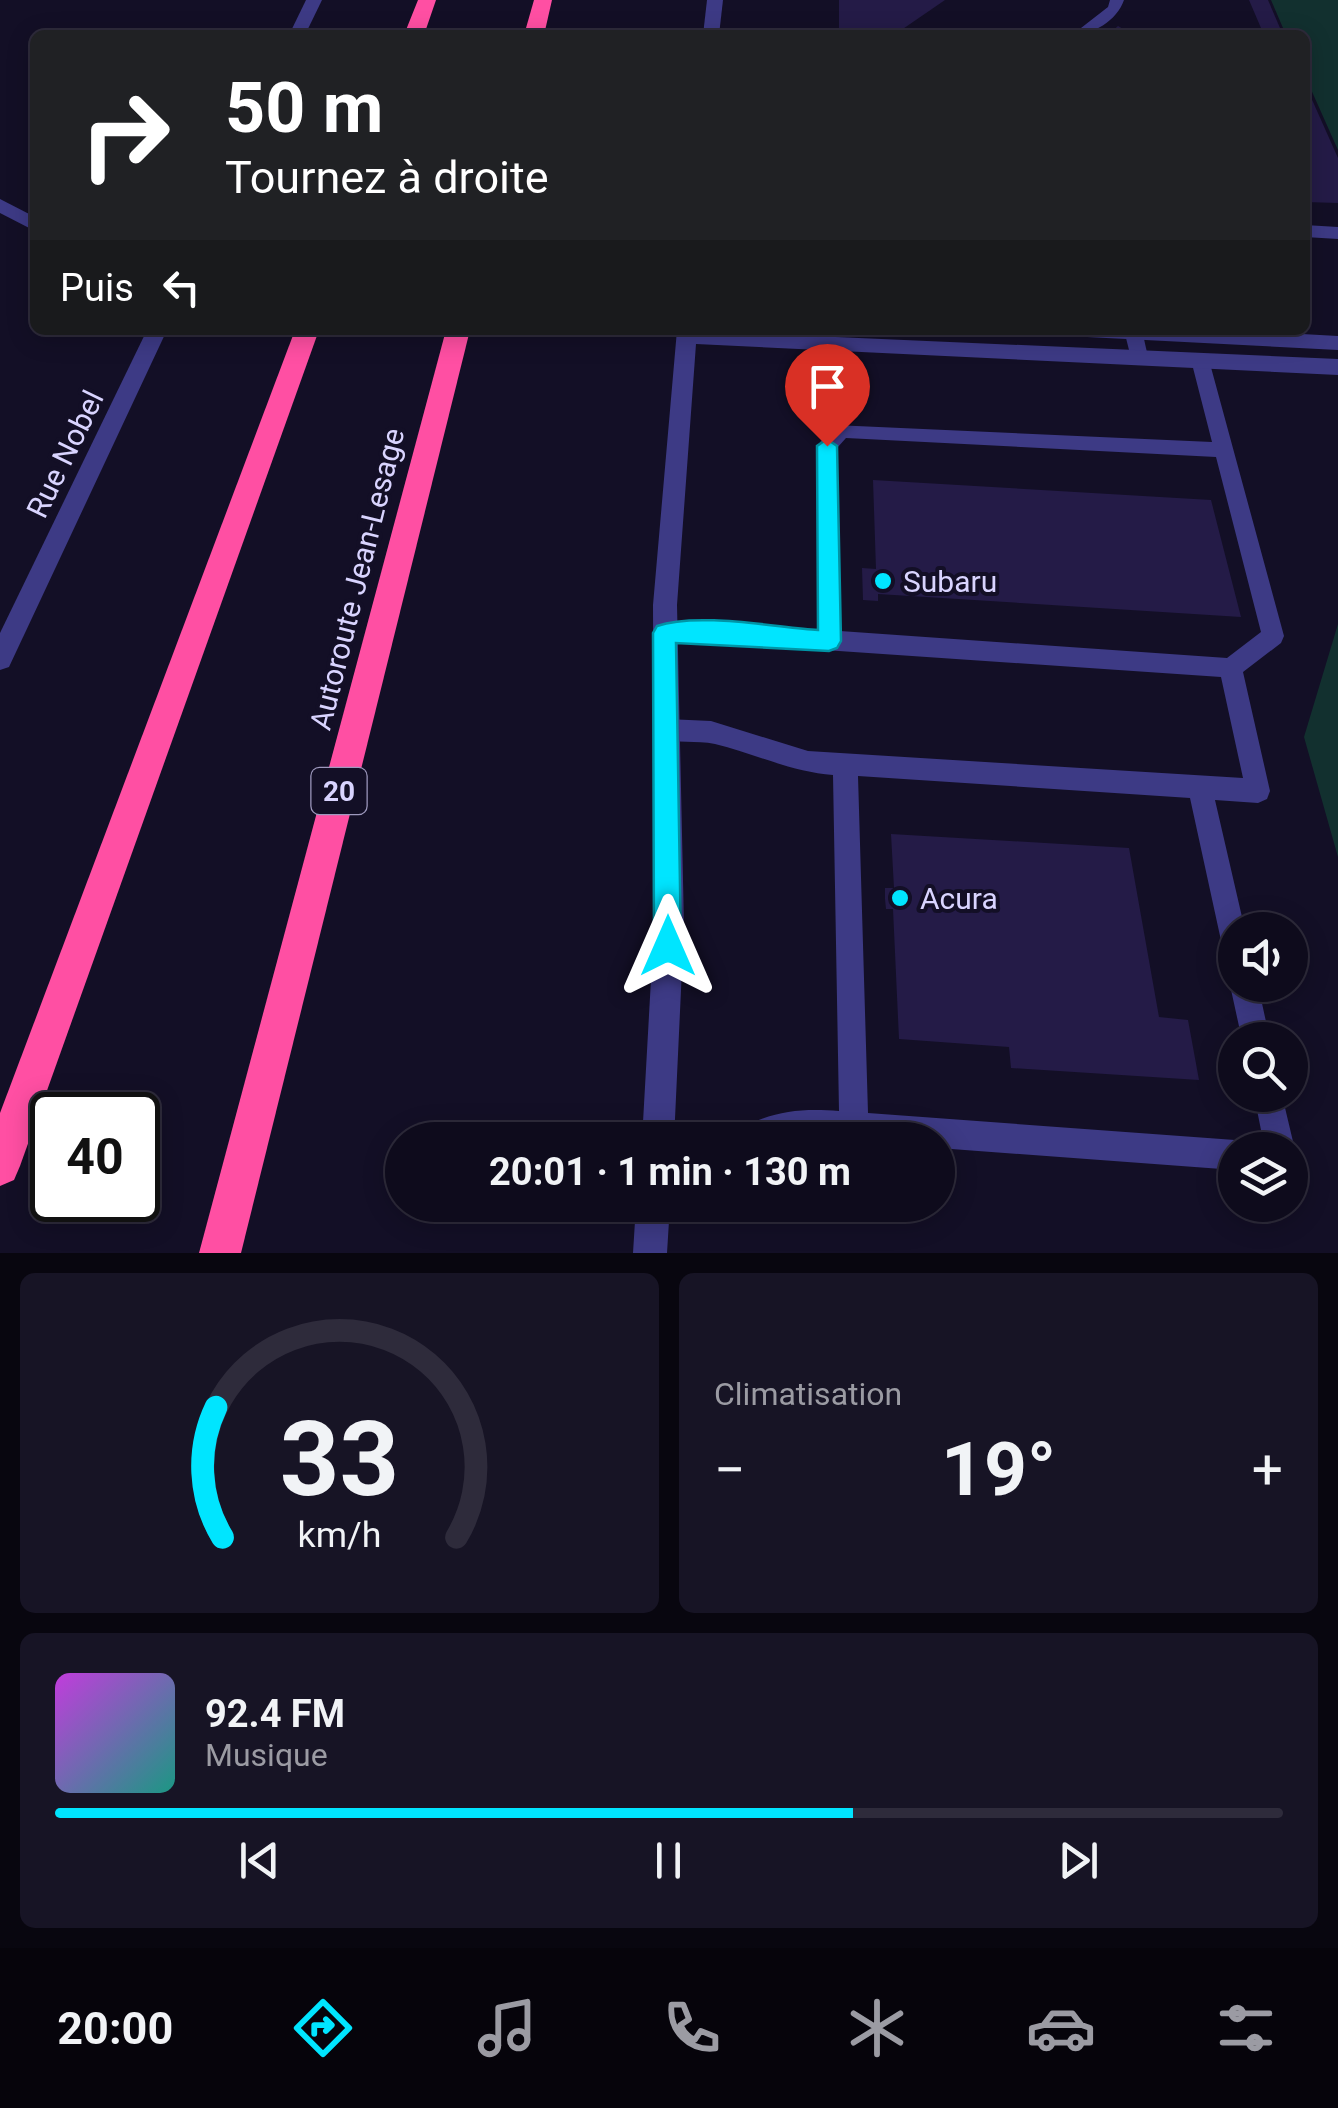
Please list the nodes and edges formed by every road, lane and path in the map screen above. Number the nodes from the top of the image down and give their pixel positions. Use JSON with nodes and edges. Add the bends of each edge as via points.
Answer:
{"nodes":[{"id":1,"x":314,"y":0,"type":"edge"},
{"id":2,"x":428,"y":0,"type":"edge"},
{"id":3,"x":542,"y":0,"type":"edge"},
{"id":4,"x":715,"y":0,"type":"edge"},
{"id":5,"x":1118,"y":0,"type":"edge"},
{"id":6,"x":299,"y":30,"type":"edge"},
{"id":7,"x":416,"y":30,"type":"edge"},
{"id":8,"x":535,"y":30,"type":"edge"},
{"id":9,"x":712,"y":30,"type":"edge"},
{"id":10,"x":1086,"y":30,"type":"edge"},
{"id":11,"x":0,"y":205,"type":"edge"},
{"id":12,"x":30,"y":223,"type":"edge"},
{"id":13,"x":1310,"y":232,"type":"edge"},
{"id":14,"x":1338,"y":233,"type":"edge"},
{"id":15,"x":155,"y":335,"type":"edge"},
{"id":16,"x":305,"y":335,"type":"edge"},
{"id":17,"x":457,"y":335,"type":"edge"},
{"id":18,"x":687,"y":335,"type":"edge"},
{"id":19,"x":726,"y":335,"type":"edge"},
{"id":20,"x":1135,"y":335,"type":"edge"},
{"id":21,"x":1202,"y":335,"type":"edge"},
{"id":22,"x":1338,"y":343,"type":"edge"},
{"id":23,"x":1139,"y":356,"type":"junction"},
{"id":24,"x":1200,"y":360,"type":"junction"},
{"id":25,"x":1338,"y":367,"type":"edge"},
{"id":26,"x":1224,"y":450,"type":"junction"},
{"id":27,"x":665,"y":633,"type":"junction"},
{"id":28,"x":829,"y":641,"type":"junction"},
{"id":29,"x":0,"y":658,"type":"edge"},
{"id":30,"x":1231,"y":668,"type":"junction"},
{"id":31,"x":667,"y":730,"type":"junction"},
{"id":32,"x":845,"y":764,"type":"junction"},
{"id":33,"x":1200,"y":787,"type":"junction"},
{"id":34,"x":1228,"y":912,"type":"edge"},
{"id":35,"x":659,"y":1122,"type":"edge"},
{"id":36,"x":854,"y":1122,"type":"edge"},
{"id":37,"x":955,"y":1134,"type":"edge"},
{"id":38,"x":1218,"y":1154,"type":"edge"},
{"id":39,"x":0,"y":1166,"type":"edge"},
{"id":40,"x":652,"y":1222,"type":"edge"},
{"id":41,"x":220,"y":1253,"type":"edge"},
{"id":42,"x":650,"y":1253,"type":"edge"}],
"edges":[{"from":1,"to":6,"type":"street"},
{"from":2,"to":7,"type":"highway"},
{"from":3,"to":8,"type":"highway"},
{"from":4,"to":9,"type":"street"},
{"from":5,"to":10,"type":"lane"},
{"from":11,"to":12,"type":"street"},
{"from":13,"to":14,"type":"lane"},
{"from":15,"to":29,"type":"street","name":"Rue Nobel"},
{"from":16,"to":39,"type":"highway"},
{"from":17,"to":41,"type":"highway","name":"Autoroute Jean-Lesage","number":"20"},
{"from":18,"to":27,"type":"street"},
{"from":19,"to":23,"type":"street"},
{"from":20,"to":23,"type":"lane"},
{"from":21,"to":22,"type":"street"},
{"from":23,"to":24,"type":"street"},
{"from":24,"to":25,"type":"street"},
{"from":24,"to":26,"type":"lane"},
{"from":26,"to":28,"type":"lane","via":[[840,430],[827,446]]},
{"from":26,"to":30,"type":"lane","via":[[1273,636]]},
{"from":27,"to":28,"type":"lane"},
{"from":27,"to":31,"type":"street"},
{"from":28,"to":30,"type":"lane"},
{"from":30,"to":33,"type":"lane","via":[[1258,791]]},
{"from":31,"to":32,"type":"lane","via":[[711,732],[789,758]]},
{"from":31,"to":35,"type":"street","via":[[668,926]]},
{"from":32,"to":33,"type":"lane"},
{"from":32,"to":36,"type":"lane"},
{"from":33,"to":34,"type":"lane"},
{"from":37,"to":38,"type":"lane"},
{"from":40,"to":42,"type":"street"}]}
